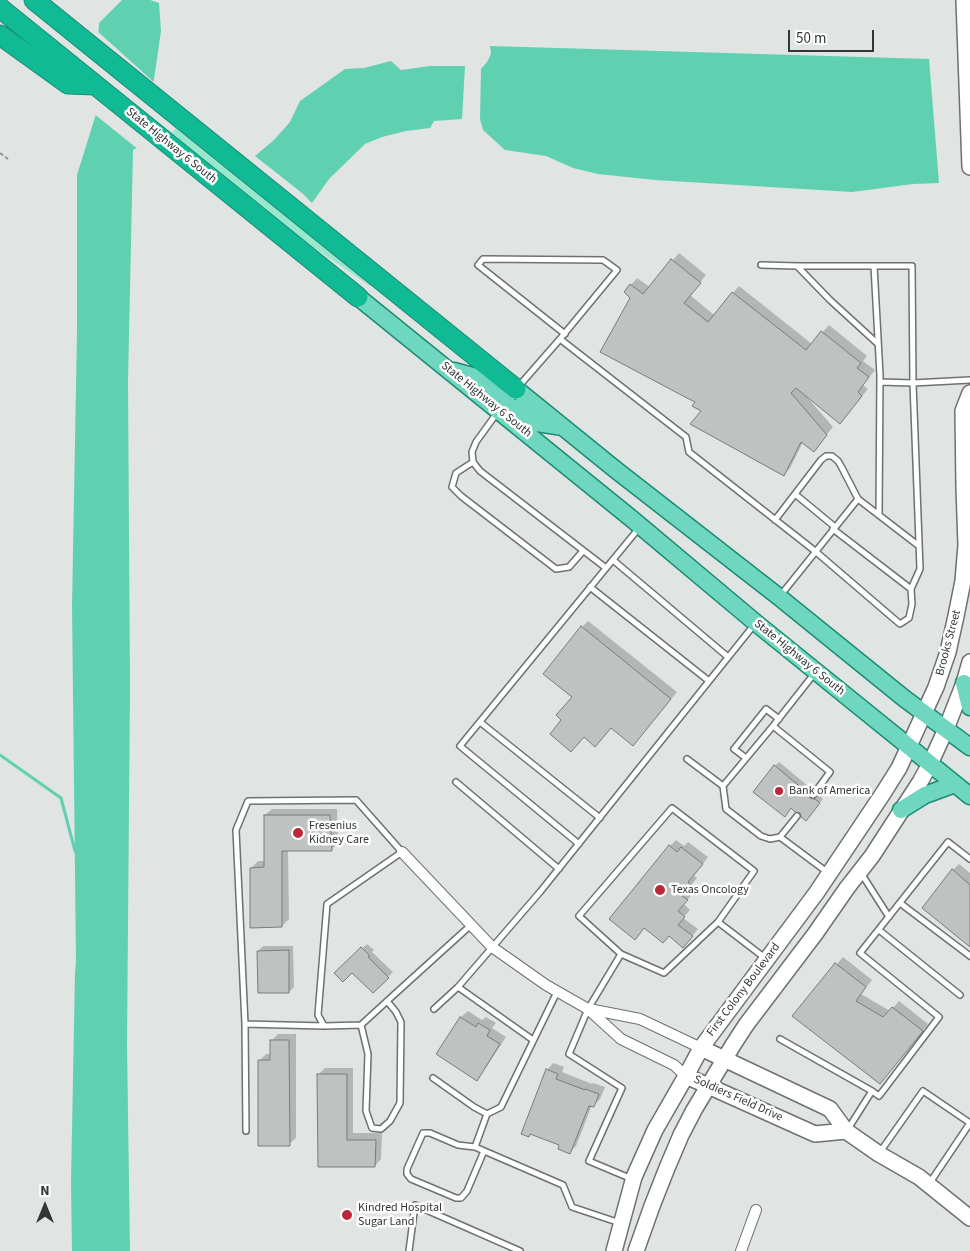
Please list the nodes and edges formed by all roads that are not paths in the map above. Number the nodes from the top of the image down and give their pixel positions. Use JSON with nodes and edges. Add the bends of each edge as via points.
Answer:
{"nodes":[{"id":1,"x":34,"y":0,"type":"edge"},
{"id":2,"x":964,"y":0,"type":"edge"},
{"id":3,"x":0,"y":8,"type":"edge"},
{"id":4,"x":61,"y":12,"type":"edge"},
{"id":5,"x":0,"y":35,"type":"edge"},
{"id":6,"x":95,"y":84,"type":"junction"},
{"id":7,"x":970,"y":167,"type":"edge"},
{"id":8,"x":761,"y":265,"type":"dead end"},
{"id":9,"x":797,"y":266,"type":"junction"},
{"id":10,"x":874,"y":266,"type":"junction"},
{"id":11,"x":358,"y":297,"type":"joint"},
{"id":12,"x":564,"y":334,"type":"junction"},
{"id":13,"x":560,"y":339,"type":"junction"},
{"id":14,"x":878,"y":344,"type":"junction"},
{"id":15,"x":449,"y":370,"type":"junction"},
{"id":16,"x":970,"y":380,"type":"edge"},
{"id":17,"x":880,"y":382,"type":"junction"},
{"id":18,"x":913,"y":383,"type":"junction"},
{"id":19,"x":516,"y":389,"type":"junction"},
{"id":20,"x":970,"y":393,"type":"edge"},
{"id":21,"x":498,"y":410,"type":"junction"},
{"id":22,"x":563,"y":427,"type":"junction"},
{"id":23,"x":473,"y":462,"type":"junction"},
{"id":24,"x":795,"y":494,"type":"junction"},
{"id":25,"x":858,"y":499,"type":"junction"},
{"id":26,"x":879,"y":515,"type":"junction"},
{"id":27,"x":775,"y":520,"type":"junction"},
{"id":28,"x":641,"y":526,"type":"junction"},
{"id":29,"x":834,"y":528,"type":"junction"},
{"id":30,"x":919,"y":546,"type":"junction"},
{"id":31,"x":584,"y":550,"type":"junction"},
{"id":32,"x":814,"y":552,"type":"junction"},
{"id":33,"x":613,"y":560,"type":"junction"},
{"id":34,"x":606,"y":568,"type":"junction"},
{"id":35,"x":590,"y":588,"type":"junction"},
{"id":36,"x":911,"y":589,"type":"junction"},
{"id":37,"x":779,"y":597,"type":"junction"},
{"id":38,"x":756,"y":623,"type":"junction"},
{"id":39,"x":728,"y":656,"type":"junction"},
{"id":40,"x":970,"y":662,"type":"edge"},
{"id":41,"x":816,"y":672,"type":"junction"},
{"id":42,"x":709,"y":681,"type":"junction"},
{"id":43,"x":964,"y":683,"type":"junction"},
{"id":44,"x":970,"y":707,"type":"edge"},
{"id":45,"x":925,"y":713,"type":"junction"},
{"id":46,"x":779,"y":719,"type":"junction"},
{"id":47,"x":480,"y":722,"type":"junction"},
{"id":48,"x":773,"y":726,"type":"junction"},
{"id":49,"x":946,"y":729,"type":"junction"},
{"id":50,"x":909,"y":747,"type":"junction"},
{"id":51,"x":970,"y":747,"type":"edge"},
{"id":52,"x":746,"y":758,"type":"junction"},
{"id":53,"x":687,"y":759,"type":"dead end"},
{"id":54,"x":930,"y":764,"type":"junction"},
{"id":55,"x":456,"y":782,"type":"dead end"},
{"id":56,"x":955,"y":784,"type":"junction"},
{"id":57,"x":723,"y":786,"type":"junction"},
{"id":58,"x":813,"y":795,"type":"dead end"},
{"id":59,"x":970,"y":796,"type":"edge"},
{"id":60,"x":900,"y":810,"type":"junction"},
{"id":61,"x":797,"y":816,"type":"dead end"},
{"id":62,"x":600,"y":818,"type":"junction"},
{"id":63,"x":780,"y":837,"type":"junction"},
{"id":64,"x":579,"y":844,"type":"junction"},
{"id":65,"x":402,"y":852,"type":"junction"},
{"id":66,"x":970,"y":859,"type":"edge"},
{"id":67,"x":559,"y":869,"type":"junction"},
{"id":68,"x":860,"y":871,"type":"junction"},
{"id":69,"x":829,"y":874,"type":"junction"},
{"id":70,"x":900,"y":903,"type":"junction"},
{"id":71,"x":889,"y":917,"type":"junction"},
{"id":72,"x":718,"y":922,"type":"junction"},
{"id":73,"x":471,"y":925,"type":"junction"},
{"id":74,"x":879,"y":930,"type":"junction"},
{"id":75,"x":492,"y":947,"type":"junction"},
{"id":76,"x":621,"y":954,"type":"junction"},
{"id":77,"x":970,"y":956,"type":"edge"},
{"id":78,"x":767,"y":960,"type":"junction"},
{"id":79,"x":458,"y":987,"type":"junction"},
{"id":80,"x":557,"y":992,"type":"junction"},
{"id":81,"x":960,"y":995,"type":"dead end"},
{"id":82,"x":387,"y":1000,"type":"junction"},
{"id":83,"x":434,"y":1008,"type":"dead end"},
{"id":84,"x":588,"y":1009,"type":"junction"},
{"id":85,"x":245,"y":1024,"type":"junction"},
{"id":86,"x":324,"y":1026,"type":"junction"},
{"id":87,"x":361,"y":1026,"type":"junction"},
{"id":88,"x":780,"y":1039,"type":"dead end"},
{"id":89,"x":533,"y":1040,"type":"junction"},
{"id":90,"x":701,"y":1048,"type":"junction"},
{"id":91,"x":724,"y":1060,"type":"junction"},
{"id":92,"x":686,"y":1076,"type":"junction"},
{"id":93,"x":433,"y":1078,"type":"dead end"},
{"id":94,"x":708,"y":1087,"type":"junction"},
{"id":95,"x":872,"y":1091,"type":"junction"},
{"id":96,"x":487,"y":1114,"type":"junction"},
{"id":97,"x":246,"y":1131,"type":"dead end"},
{"id":98,"x":846,"y":1131,"type":"junction"},
{"id":99,"x":475,"y":1147,"type":"junction"},
{"id":100,"x":484,"y":1151,"type":"junction"},
{"id":101,"x":879,"y":1154,"type":"junction"},
{"id":102,"x":633,"y":1180,"type":"junction"},
{"id":103,"x":929,"y":1185,"type":"junction"},
{"id":104,"x":756,"y":1210,"type":"dead end"},
{"id":105,"x":970,"y":1218,"type":"edge"},
{"id":106,"x":621,"y":1223,"type":"junction"},
{"id":107,"x":409,"y":1251,"type":"edge"},
{"id":108,"x":520,"y":1251,"type":"edge"},
{"id":109,"x":614,"y":1251,"type":"edge"},
{"id":110,"x":636,"y":1251,"type":"edge"},
{"id":111,"x":741,"y":1251,"type":"edge"}],
"edges":[{"from":1,"to":4,"type":"highway"},
{"from":2,"to":7,"type":"main road"},
{"from":3,"to":6,"type":"highway","name":"State Highway 6 South"},
{"from":4,"to":19,"type":"highway","via":[[71,17],[83,39]]},
{"from":5,"to":6,"type":"highway","via":[[68,84]]},
{"from":6,"to":11,"type":"highway","name":"State Highway 6 South"},
{"from":8,"to":9,"type":"lane"},
{"from":9,"to":10,"type":"lane"},
{"from":9,"to":14,"type":"lane"},
{"from":10,"to":14,"type":"lane"},
{"from":10,"to":18,"type":"lane","via":[[912,266]]},
{"from":11,"to":15,"type":"main road","name":"State Highway 6 South"},
{"from":12,"to":12,"type":"lane","via":[[478,265],[482,259],[603,260],[617,270]]},
{"from":12,"to":13,"type":"lane"},
{"from":13,"to":19,"type":"lane"},
{"from":13,"to":27,"type":"lane","via":[[686,437],[689,452]]},
{"from":14,"to":17,"type":"lane"},
{"from":15,"to":19,"type":"main road","via":[[480,378],[506,395]]},
{"from":15,"to":21,"type":"main road","name":"State Highway 6 South"},
{"from":16,"to":18,"type":"lane"},
{"from":17,"to":18,"type":"lane"},
{"from":17,"to":26,"type":"lane"},
{"from":18,"to":30,"type":"lane"},
{"from":19,"to":22,"type":"main road"},
{"from":20,"to":45,"type":"main road","name":"Brooks Street","via":[[963,411],[966,545],[963,581],[948,652]]},
{"from":21,"to":22,"type":"main road","via":[[511,407],[537,423]]},
{"from":21,"to":23,"type":"lane","via":[[476,442]]},
{"from":21,"to":28,"type":"main road","name":"State Highway 6 South"},
{"from":22,"to":37,"type":"main road"},
{"from":23,"to":31,"type":"lane","via":[[480,471]]},
{"from":23,"to":31,"type":"lane","via":[[456,473],[452,487],[461,496],[556,569],[569,567]]},
{"from":24,"to":25,"type":"lane","via":[[821,460],[832,456],[842,466]]},
{"from":24,"to":27,"type":"lane"},
{"from":24,"to":29,"type":"lane"},
{"from":25,"to":26,"type":"lane"},
{"from":25,"to":29,"type":"lane"},
{"from":26,"to":30,"type":"lane"},
{"from":27,"to":32,"type":"lane"},
{"from":28,"to":33,"type":"lane"},
{"from":28,"to":38,"type":"main road","name":"State Highway 6 South"},
{"from":29,"to":32,"type":"lane"},
{"from":29,"to":36,"type":"lane"},
{"from":30,"to":36,"type":"lane","via":[[920,569]]},
{"from":31,"to":34,"type":"lane"},
{"from":32,"to":36,"type":"lane","via":[[900,624],[909,618]]},
{"from":32,"to":37,"type":"lane"},
{"from":33,"to":34,"type":"lane"},
{"from":33,"to":39,"type":"lane"},
{"from":34,"to":35,"type":"lane"},
{"from":35,"to":42,"type":"lane"},
{"from":35,"to":47,"type":"lane"},
{"from":37,"to":45,"type":"main road"},
{"from":38,"to":39,"type":"lane"},
{"from":38,"to":41,"type":"main road","name":"State Highway 6 South"},
{"from":39,"to":42,"type":"lane"},
{"from":40,"to":43,"type":"main road","name":"Brooks Street"},
{"from":41,"to":46,"type":"lane"},
{"from":41,"to":50,"type":"main road","name":"State Highway 6 South"},
{"from":42,"to":62,"type":"lane"},
{"from":43,"to":44,"type":"main road"},
{"from":43,"to":49,"type":"main road","name":"Brooks Street"},
{"from":45,"to":49,"type":"main road"},
{"from":45,"to":50,"type":"main road","name":"Brooks Street"},
{"from":46,"to":48,"type":"lane"},
{"from":46,"to":52,"type":"lane","via":[[766,709],[734,749]]},
{"from":47,"to":62,"type":"lane"},
{"from":47,"to":64,"type":"lane","via":[[460,746]]},
{"from":48,"to":52,"type":"lane"},
{"from":48,"to":58,"type":"lane","via":[[830,772]]},
{"from":49,"to":51,"type":"main road"},
{"from":49,"to":54,"type":"main road","name":"Brooks Street"},
{"from":50,"to":54,"type":"main road","name":"State Highway 6 South"},
{"from":50,"to":69,"type":"main road","name":"First Colony Boulevard","via":[[899,768]]},
{"from":52,"to":57,"type":"lane"},
{"from":53,"to":57,"type":"lane"},
{"from":54,"to":56,"type":"main road","name":"State Highway 6 South"},
{"from":54,"to":60,"type":"main road","name":"First Colony Boulevard"},
{"from":55,"to":67,"type":"lane"},
{"from":56,"to":59,"type":"main road","name":"State Highway 6 South"},
{"from":56,"to":60,"type":"main road","via":[[925,794]]},
{"from":57,"to":63,"type":"lane","via":[[726,809],[761,836],[770,839]]},
{"from":60,"to":68,"type":"main road","name":"First Colony Boulevard"},
{"from":61,"to":63,"type":"lane"},
{"from":62,"to":64,"type":"lane"},
{"from":63,"to":69,"type":"lane"},
{"from":64,"to":67,"type":"lane"},
{"from":65,"to":73,"type":"street","name":"Soldiers Field Drive"},
{"from":65,"to":85,"type":"lane","via":[[356,800],[248,801],[236,830]]},
{"from":65,"to":86,"type":"lane","via":[[327,904],[318,1015]]},
{"from":66,"to":70,"type":"lane","via":[[948,842]]},
{"from":67,"to":75,"type":"lane"},
{"from":68,"to":71,"type":"lane"},
{"from":68,"to":91,"type":"main road","name":"First Colony Boulevard","via":[[746,1025]]},
{"from":69,"to":78,"type":"main road","name":"First Colony Boulevard"},
{"from":70,"to":71,"type":"lane"},
{"from":70,"to":77,"type":"lane"},
{"from":71,"to":74,"type":"lane"},
{"from":72,"to":76,"type":"lane","via":[[664,973]]},
{"from":72,"to":76,"type":"lane","via":[[754,872],[672,808],[579,916]]},
{"from":72,"to":78,"type":"lane"},
{"from":73,"to":75,"type":"street","name":"Soldiers Field Drive"},
{"from":73,"to":82,"type":"lane"},
{"from":74,"to":81,"type":"lane"},
{"from":74,"to":95,"type":"lane","via":[[860,953],[939,1017],[879,1096]]},
{"from":75,"to":79,"type":"lane"},
{"from":75,"to":80,"type":"street","name":"Soldiers Field Drive"},
{"from":76,"to":84,"type":"lane"},
{"from":78,"to":90,"type":"main road","name":"First Colony Boulevard"},
{"from":79,"to":83,"type":"lane"},
{"from":79,"to":89,"type":"lane"},
{"from":80,"to":84,"type":"street","name":"Soldiers Field Drive"},
{"from":80,"to":89,"type":"lane"},
{"from":82,"to":87,"type":"lane"},
{"from":82,"to":87,"type":"lane","via":[[400,1022],[400,1103],[390,1121],[381,1129],[372,1128],[366,1111],[368,1054]]},
{"from":84,"to":90,"type":"street","name":"Soldiers Field Drive","via":[[640,1019]]},
{"from":84,"to":92,"type":"street","name":"Soldiers Field Drive","via":[[621,1039],[674,1065]]},
{"from":84,"to":102,"type":"lane","via":[[569,1054],[622,1088],[589,1161]]},
{"from":85,"to":86,"type":"lane"},
{"from":85,"to":97,"type":"lane"},
{"from":86,"to":87,"type":"lane"},
{"from":88,"to":95,"type":"lane"},
{"from":89,"to":96,"type":"lane","via":[[501,1108]]},
{"from":90,"to":91,"type":"main road","name":"Soldiers Field Drive"},
{"from":90,"to":92,"type":"main road","name":"First Colony Boulevard"},
{"from":91,"to":94,"type":"main road","name":"First Colony Boulevard"},
{"from":91,"to":98,"type":"main road","name":"Soldiers Field Drive","via":[[830,1109]]},
{"from":92,"to":94,"type":"main road","name":"Soldiers Field Drive"},
{"from":92,"to":102,"type":"main road","name":"First Colony Boulevard","via":[[655,1130]]},
{"from":93,"to":96,"type":"lane"},
{"from":94,"to":98,"type":"main road","name":"Soldiers Field Drive","via":[[815,1134]]},
{"from":94,"to":110,"type":"main road","name":"First Colony Boulevard","via":[[681,1134]]},
{"from":95,"to":98,"type":"lane"},
{"from":96,"to":99,"type":"lane"},
{"from":98,"to":101,"type":"main road","name":"Soldiers Field Drive"},
{"from":99,"to":100,"type":"lane"},
{"from":99,"to":100,"type":"lane","via":[[423,1133],[407,1174],[411,1179],[461,1198]]},
{"from":100,"to":106,"type":"lane","via":[[563,1185],[572,1207]]},
{"from":101,"to":103,"type":"main road","name":"Soldiers Field Drive"},
{"from":101,"to":103,"type":"lane","via":[[923,1091],[970,1123]]},
{"from":102,"to":106,"type":"main road","name":"First Colony Boulevard"},
{"from":103,"to":105,"type":"main road","name":"Soldiers Field Drive"},
{"from":104,"to":111,"type":"street"},
{"from":106,"to":109,"type":"main road","name":"First Colony Boulevard"},
{"from":107,"to":108,"type":"lane","via":[[415,1205]]}]}
